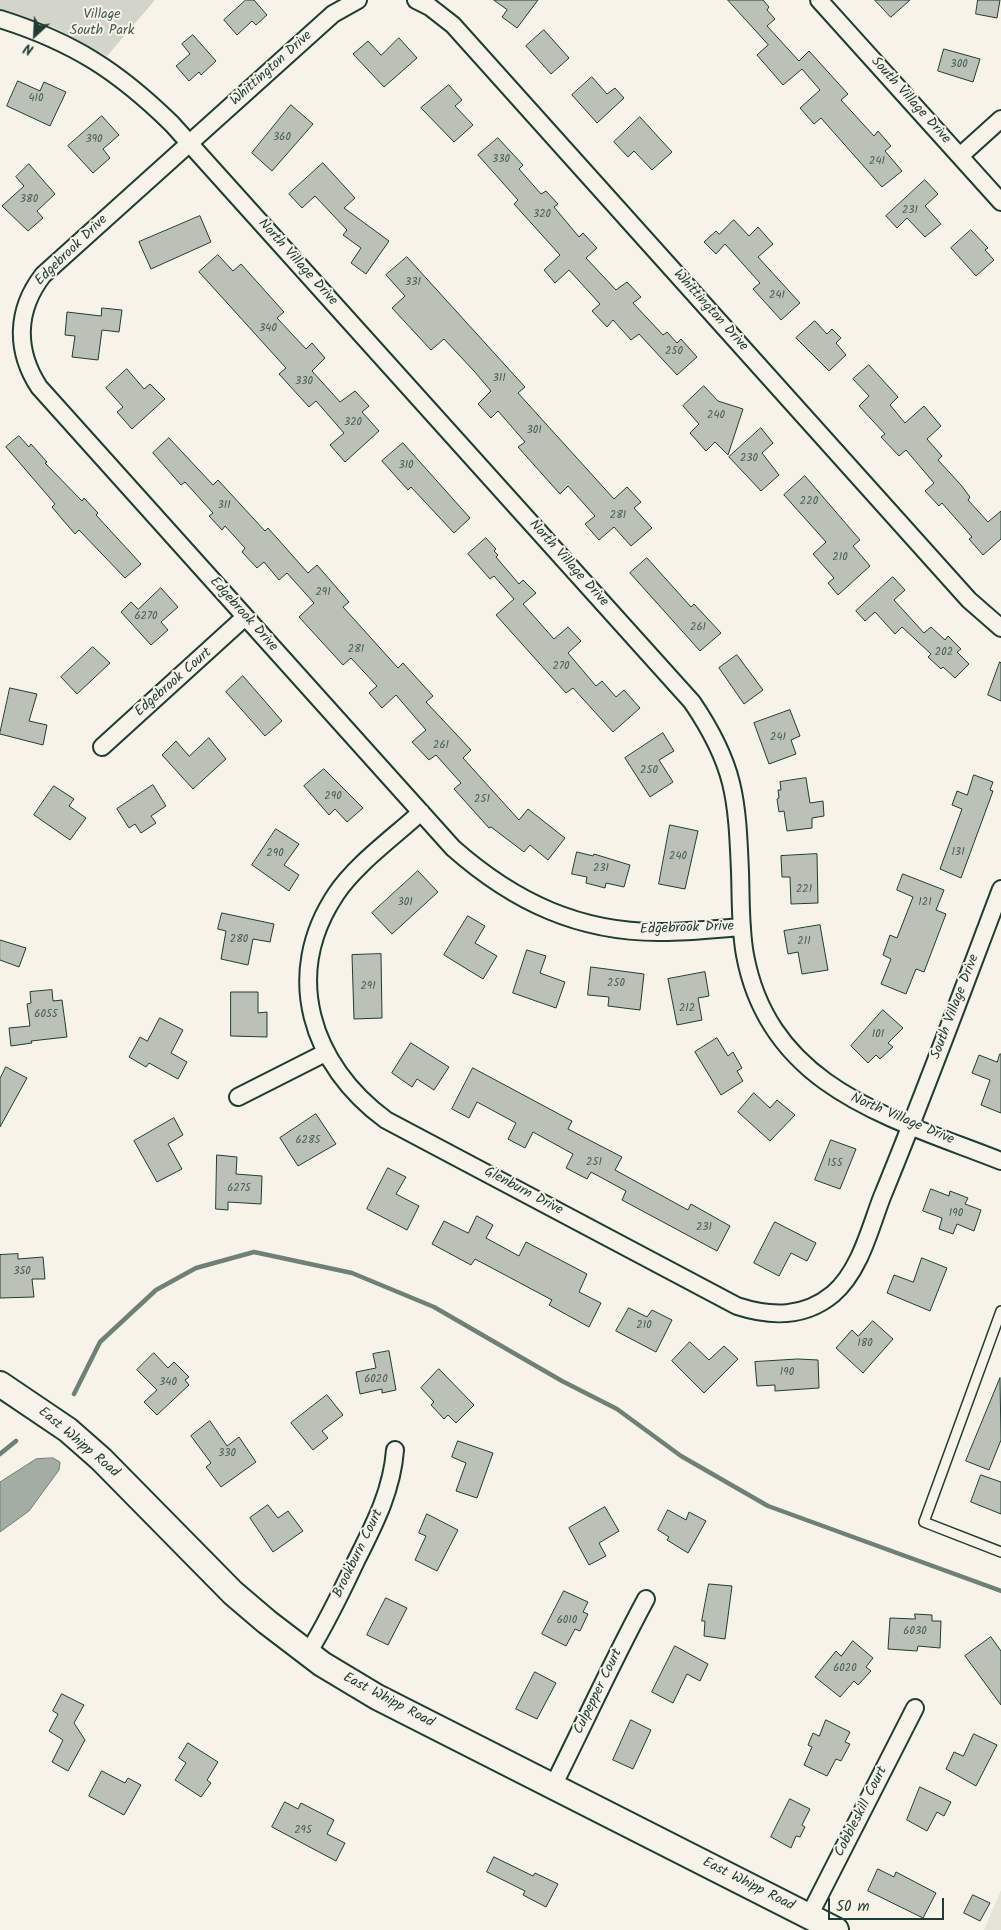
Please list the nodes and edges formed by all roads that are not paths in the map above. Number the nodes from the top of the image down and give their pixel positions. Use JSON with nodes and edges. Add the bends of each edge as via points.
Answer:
{"nodes":[{"id":1,"x":358,"y":0,"type":"edge"},
{"id":2,"x":416,"y":0,"type":"edge"},
{"id":3,"x":820,"y":0,"type":"edge"},
{"id":4,"x":0,"y":19,"type":"edge"},
{"id":5,"x":1001,"y":118,"type":"edge"},
{"id":6,"x":189,"y":143,"type":"junction"},
{"id":7,"x":960,"y":156,"type":"junction"},
{"id":8,"x":1001,"y":202,"type":"edge"},
{"id":9,"x":245,"y":617,"type":"junction"},
{"id":10,"x":1001,"y":628,"type":"edge"},
{"id":11,"x":102,"y":747,"type":"dead end"},
{"id":12,"x":420,"y":812,"type":"junction"},
{"id":13,"x":1001,"y":889,"type":"edge"},
{"id":14,"x":742,"y":927,"type":"junction"},
{"id":15,"x":325,"y":1053,"type":"junction"},
{"id":16,"x":238,"y":1097,"type":"dead end"},
{"id":17,"x":912,"y":1126,"type":"junction"},
{"id":18,"x":1001,"y":1160,"type":"edge"},
{"id":19,"x":1001,"y":1310,"type":"edge"},
{"id":20,"x":0,"y":1384,"type":"edge"},
{"id":21,"x":395,"y":1450,"type":"dead end"},
{"id":22,"x":1001,"y":1552,"type":"edge"},
{"id":23,"x":646,"y":1599,"type":"dead end"},
{"id":24,"x":308,"y":1653,"type":"junction"},
{"id":25,"x":915,"y":1708,"type":"dead end"},
{"id":26,"x":553,"y":1786,"type":"junction"},
{"id":27,"x":809,"y":1916,"type":"junction"},
{"id":28,"x":836,"y":1930,"type":"edge"}],
"edges":[{"from":1,"to":6,"type":"street","name":"Whittington Drive","via":[[333,14]]},
{"from":2,"to":10,"type":"street","name":"Whittington Drive","via":[[453,25],[969,600]]},
{"from":3,"to":7,"type":"street","name":"South Village Drive"},
{"from":4,"to":6,"type":"street","name":"North Village Drive","via":[[71,46],[107,67],[141,93]]},
{"from":5,"to":7,"type":"street"},
{"from":6,"to":9,"type":"street","name":"Edgebrook Drive","via":[[44,275],[27,301],[20,337],[30,374],[39,387]]},
{"from":6,"to":14,"type":"street","name":"North Village Drive","via":[[692,702],[725,759],[732,783],[737,807]]},
{"from":7,"to":8,"type":"street","name":"South Village Drive"},
{"from":9,"to":11,"type":"street","name":"Edgebrook Court"},
{"from":9,"to":12,"type":"street","name":"Edgebrook Drive"},
{"from":12,"to":14,"type":"street","name":"Edgebrook Drive","via":[[475,868],[525,900],[557,915],[585,924],[623,930],[662,932]]},
{"from":12,"to":15,"type":"street","name":"Glenburn Drive","via":[[350,877],[337,893],[318,930],[311,955],[309,998]]},
{"from":13,"to":17,"type":"street","name":"South Village Drive"},
{"from":14,"to":17,"type":"street","name":"North Village Drive","via":[[745,955],[754,987],[784,1043],[807,1067],[840,1093],[862,1106]]},
{"from":15,"to":16,"type":"street"},
{"from":15,"to":17,"type":"street","name":"Glenburn Drive","via":[[351,1091],[386,1120],[737,1306],[758,1313],[782,1314],[806,1309],[834,1293],[845,1281],[854,1267]]},
{"from":17,"to":18,"type":"street","name":"North Village Drive"},
{"from":19,"to":22,"type":"lane","via":[[924,1522]]},
{"from":20,"to":24,"type":"main road","name":"East Whipp Road","via":[[68,1430],[101,1459],[233,1593]]},
{"from":21,"to":24,"type":"street","name":"Brookburn Court","via":[[390,1487],[382,1507]]},
{"from":23,"to":26,"type":"street","name":"Culpepper Court"},
{"from":24,"to":26,"type":"main road","name":"East Whipp Road","via":[[377,1697]]},
{"from":25,"to":27,"type":"street","name":"Cobbleskill Court"},
{"from":26,"to":27,"type":"main road","name":"East Whipp Road"},
{"from":27,"to":28,"type":"main road","name":"East Whipp Road"}]}
